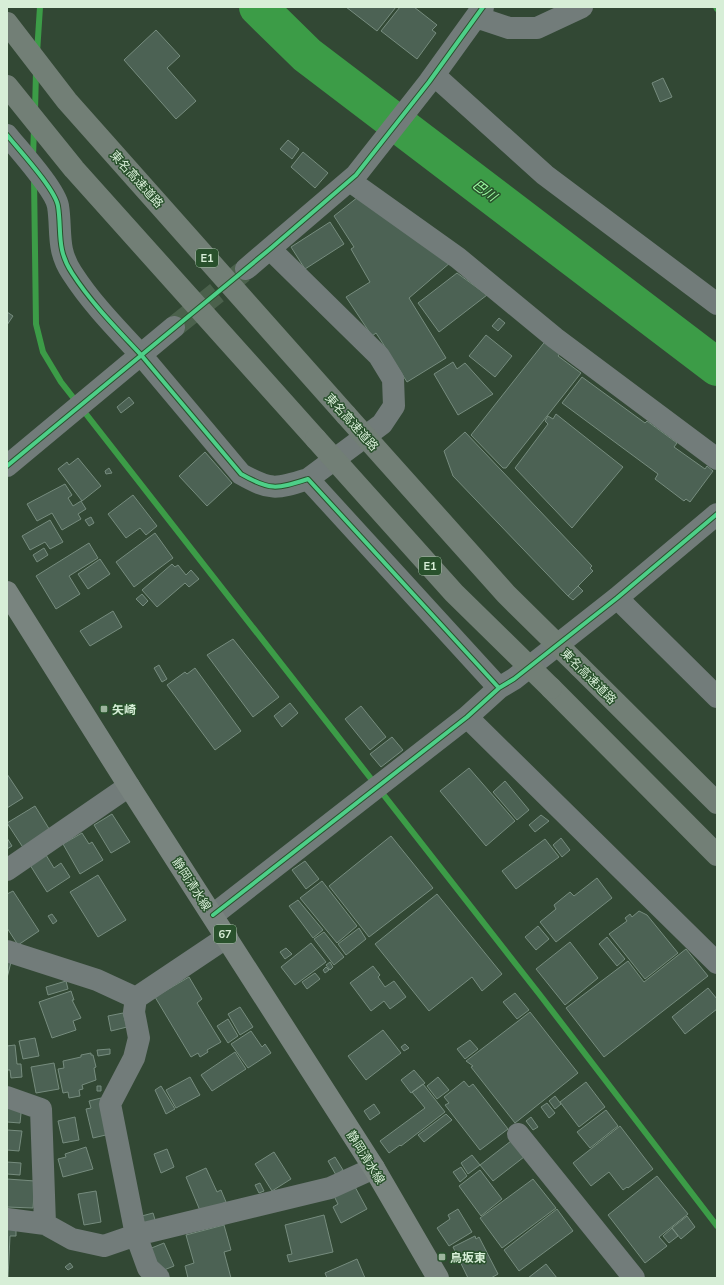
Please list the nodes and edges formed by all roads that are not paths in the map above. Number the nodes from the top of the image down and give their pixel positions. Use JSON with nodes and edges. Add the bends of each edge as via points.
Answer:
{"nodes":[{"id":1,"x":582,"y":7,"type":"edge"},
{"id":2,"x":479,"y":12,"type":"edge"},
{"id":3,"x":7,"y":23,"type":"edge"},
{"id":4,"x":432,"y":78,"type":"junction"},
{"id":5,"x":7,"y":86,"type":"edge"},
{"id":6,"x":11,"y":140,"type":"edge"},
{"id":7,"x":353,"y":178,"type":"junction"},
{"id":8,"x":270,"y":249,"type":"junction"},
{"id":9,"x":246,"y":269,"type":"tunnel mouth"},
{"id":10,"x":717,"y":304,"type":"edge"},
{"id":11,"x":174,"y":327,"type":"tunnel mouth"},
{"id":12,"x":141,"y":356,"type":"junction"},
{"id":13,"x":717,"y":459,"type":"edge"},
{"id":14,"x":7,"y":466,"type":"edge"},
{"id":15,"x":308,"y":479,"type":"junction"},
{"id":16,"x":717,"y":514,"type":"edge"},
{"id":17,"x":7,"y":592,"type":"edge"},
{"id":18,"x":617,"y":598,"type":"junction"},
{"id":19,"x":499,"y":688,"type":"junction"},
{"id":20,"x":717,"y":697,"type":"edge"},
{"id":21,"x":467,"y":717,"type":"junction"},
{"id":22,"x":129,"y":786,"type":"junction"},
{"id":23,"x":717,"y":803,"type":"edge"},
{"id":24,"x":717,"y":855,"type":"edge"},
{"id":25,"x":7,"y":870,"type":"edge"},
{"id":26,"x":213,"y":915,"type":"junction"},
{"id":27,"x":227,"y":938,"type":"junction"},
{"id":28,"x":7,"y":951,"type":"edge"},
{"id":29,"x":717,"y":963,"type":"edge"},
{"id":30,"x":136,"y":998,"type":"junction"},
{"id":31,"x":7,"y":1097,"type":"edge"},
{"id":32,"x":518,"y":1134,"type":"dead end"},
{"id":33,"x":374,"y":1168,"type":"junction"},
{"id":34,"x":7,"y":1219,"type":"edge"},
{"id":35,"x":45,"y":1224,"type":"junction"},
{"id":36,"x":136,"y":1235,"type":"junction"},
{"id":37,"x":159,"y":1278,"type":"edge"},
{"id":38,"x":438,"y":1278,"type":"edge"},
{"id":39,"x":634,"y":1278,"type":"edge"}],
"edges":[{"from":1,"to":2,"type":"street","via":[[537,28],[509,28]]},
{"from":2,"to":4,"type":"street"},
{"from":3,"to":23,"type":"highway","name":"東名高速道路","number":"E1","bridge":true,"via":[[67,101],[506,594]]},
{"from":4,"to":7,"type":"street"},
{"from":4,"to":10,"type":"street","via":[[545,175]]},
{"from":5,"to":24,"type":"highway","number":"E1","bridge":true,"via":[[74,169],[454,593]]},
{"from":6,"to":12,"type":"street","via":[[52,192],[58,205],[58,232],[62,254],[70,271],[90,300]]},
{"from":7,"to":8,"type":"street"},
{"from":7,"to":13,"type":"street","via":[[458,258],[555,338]]},
{"from":8,"to":9,"type":"street"},
{"from":8,"to":15,"type":"street","via":[[379,356],[393,379],[394,406],[382,424]]},
{"from":11,"to":12,"type":"street"},
{"from":12,"to":14,"type":"street"},
{"from":12,"to":15,"type":"street","via":[[241,474],[262,486],[284,487]]},
{"from":15,"to":19,"type":"street"},
{"from":16,"to":18,"type":"street"},
{"from":17,"to":22,"type":"main road","name":"静岡清水線","number":"67"},
{"from":18,"to":19,"type":"street"},
{"from":18,"to":20,"type":"street"},
{"from":19,"to":21,"type":"street"},
{"from":21,"to":26,"type":"street"},
{"from":21,"to":29,"type":"street"},
{"from":22,"to":25,"type":"street"},
{"from":22,"to":26,"type":"main road","name":"静岡清水線","number":"67"},
{"from":26,"to":27,"type":"main road","name":"静岡清水線","number":"67"},
{"from":27,"to":30,"type":"street"},
{"from":27,"to":33,"type":"main road","name":"静岡清水線","number":"67"},
{"from":28,"to":30,"type":"street","via":[[97,980]]},
{"from":30,"to":36,"type":"street","via":[[134,1012],[139,1038],[134,1058],[110,1104]]},
{"from":31,"to":35,"type":"street","via":[[41,1109]]},
{"from":32,"to":39,"type":"street"},
{"from":33,"to":36,"type":"street","via":[[330,1188]]},
{"from":33,"to":38,"type":"main road","name":"静岡清水線","number":"67"},
{"from":34,"to":35,"type":"street"},
{"from":35,"to":36,"type":"street","via":[[72,1239],[104,1246]]},
{"from":36,"to":37,"type":"street","via":[[148,1268]]}]}
